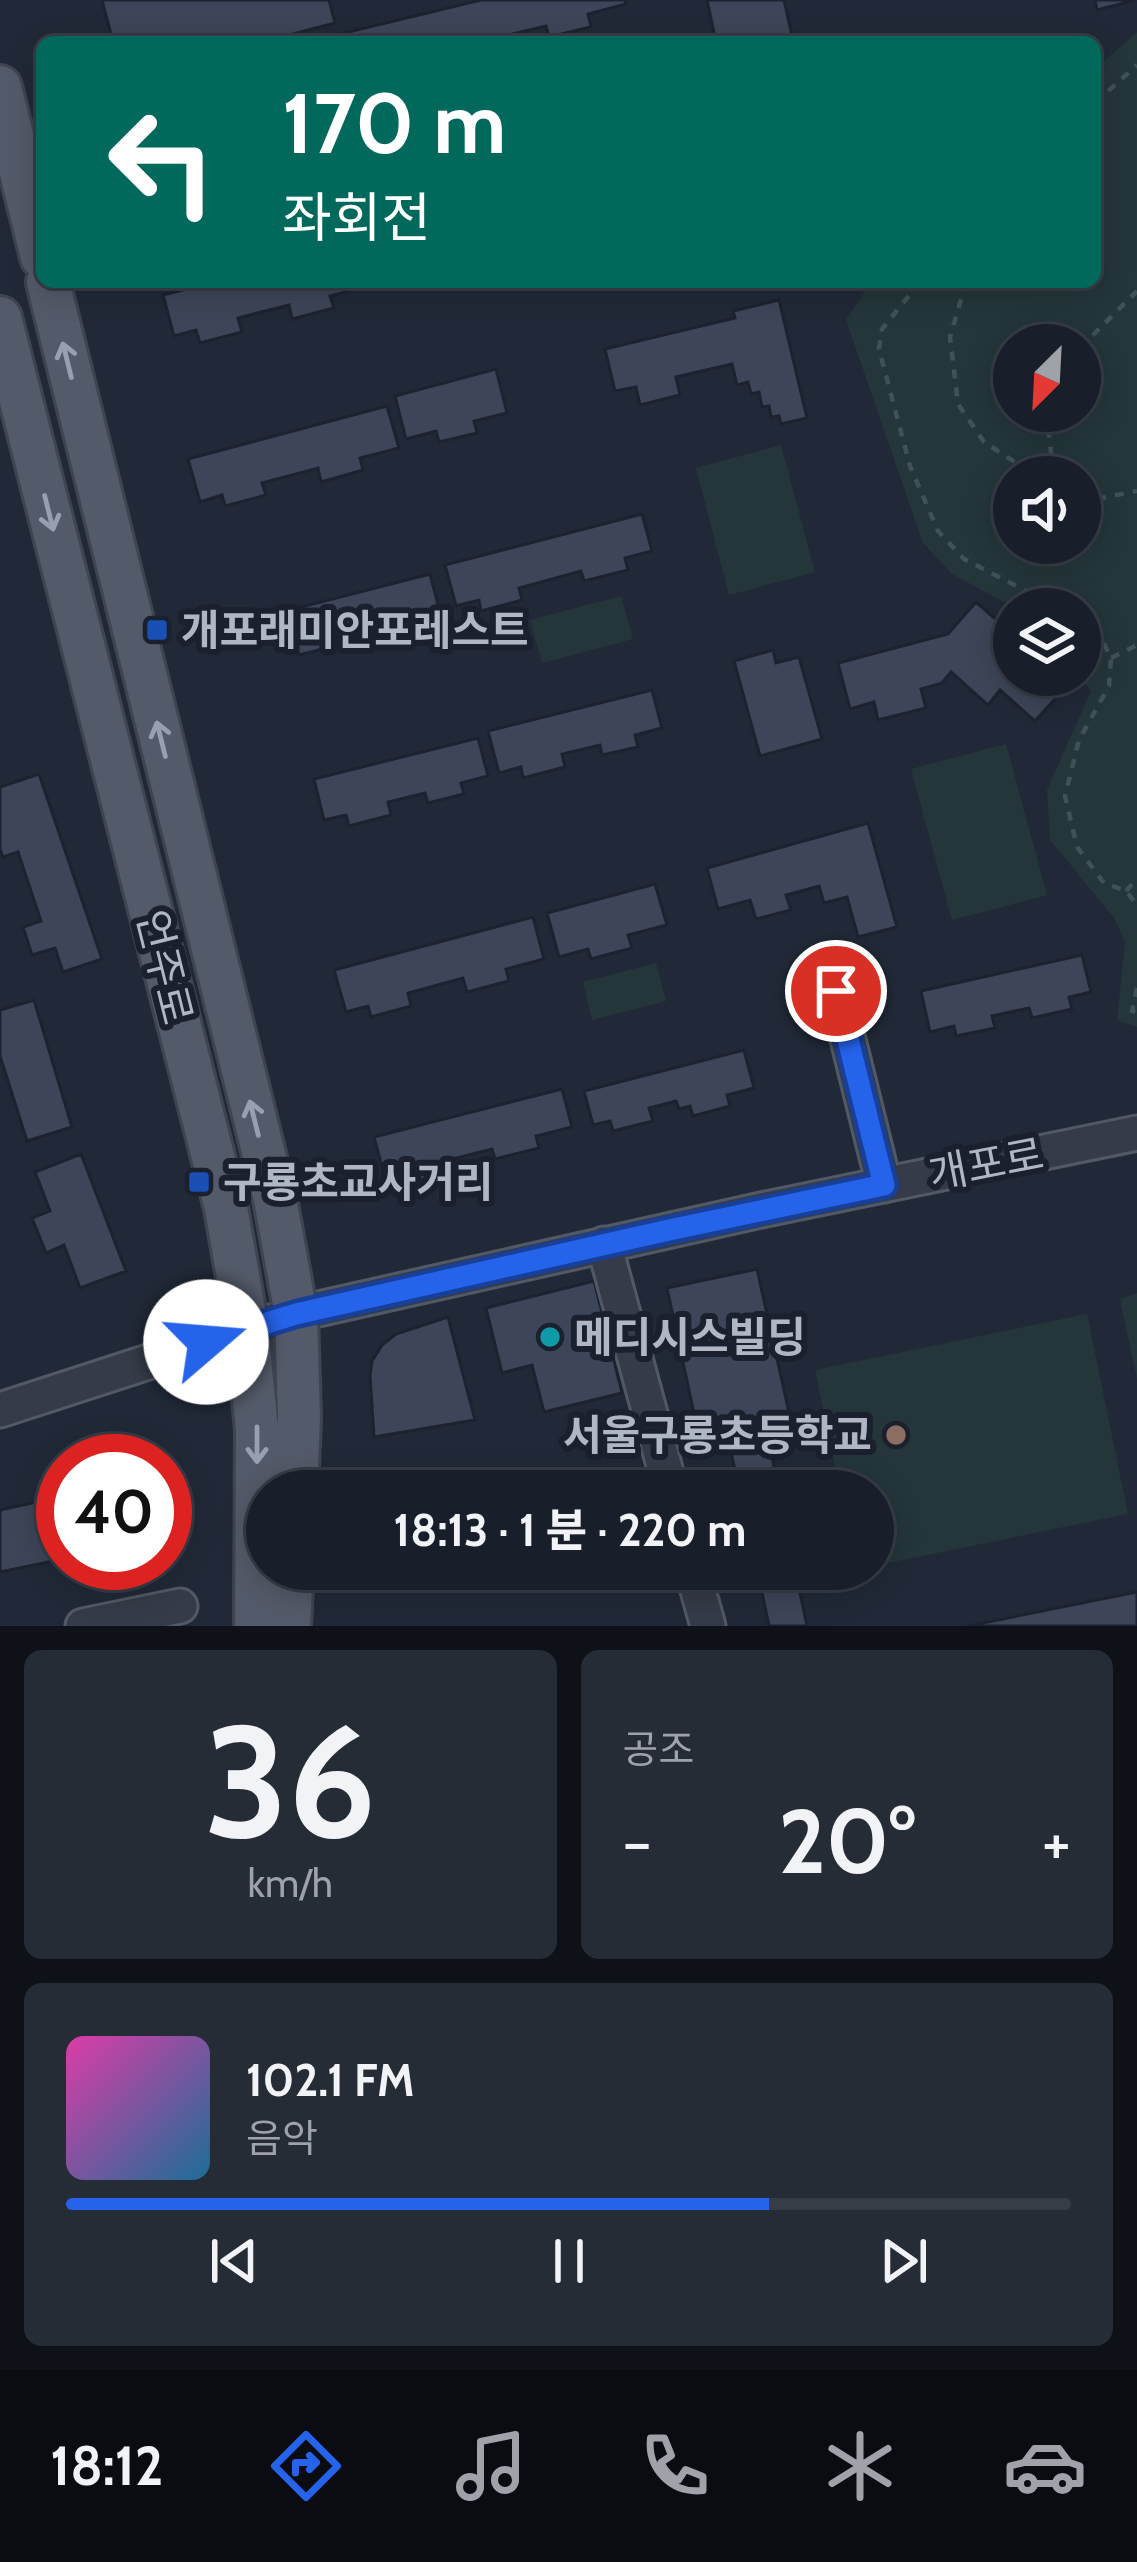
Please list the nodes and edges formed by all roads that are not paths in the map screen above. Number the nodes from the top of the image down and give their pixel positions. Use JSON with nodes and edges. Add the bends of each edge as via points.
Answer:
{"nodes":[{"id":1,"x":0,"y":87,"type":"edge"},
{"id":2,"x":36,"y":233,"type":"edge"},
{"id":3,"x":49,"y":288,"type":"edge"},
{"id":4,"x":0,"y":318,"type":"edge"},
{"id":5,"x":836,"y":991,"type":"dead end"},
{"id":6,"x":1137,"y":1133,"type":"edge"},
{"id":7,"x":884,"y":1185,"type":"junction"},
{"id":8,"x":604,"y":1244,"type":"junction"},
{"id":9,"x":296,"y":1314,"type":"junction"},
{"id":10,"x":247,"y":1328,"type":"junction"},
{"id":11,"x":0,"y":1410,"type":"edge"},
{"id":12,"x":297,"y":1470,"type":"edge"},
{"id":13,"x":665,"y":1470,"type":"edge"},
{"id":14,"x":291,"y":1590,"type":"edge"},
{"id":15,"x":698,"y":1590,"type":"edge"},
{"id":16,"x":180,"y":1606,"type":"dead end"},
{"id":17,"x":82,"y":1626,"type":"edge"},
{"id":18,"x":256,"y":1626,"type":"edge"},
{"id":19,"x":290,"y":1626,"type":"edge"},
{"id":20,"x":708,"y":1626,"type":"edge"}],
"edges":[{"from":1,"to":2,"type":"main road"},
{"from":9,"to":3,"type":"main road","name":"언주로","one_way":true},
{"from":4,"to":10,"type":"main road","name":"언주로","one_way":true,"via":[[226,1208]]},
{"from":5,"to":7,"type":"street"},
{"from":6,"to":7,"type":"street","name":"개포로"},
{"from":7,"to":8,"type":"street","name":"개포로"},
{"from":8,"to":9,"type":"street","name":"개포로"},
{"from":8,"to":13,"type":"street"},
{"from":9,"to":10,"type":"street","name":"개포로"},
{"from":9,"to":12,"type":"main road","name":"언주로"},
{"from":10,"to":11,"type":"street","name":"개포로"},
{"from":10,"to":18,"type":"main road","name":"언주로","one_way":true,"via":[[257,1430]]},
{"from":14,"to":19,"type":"main road"},
{"from":15,"to":20,"type":"street"},
{"from":16,"to":17,"type":"street"}]}
